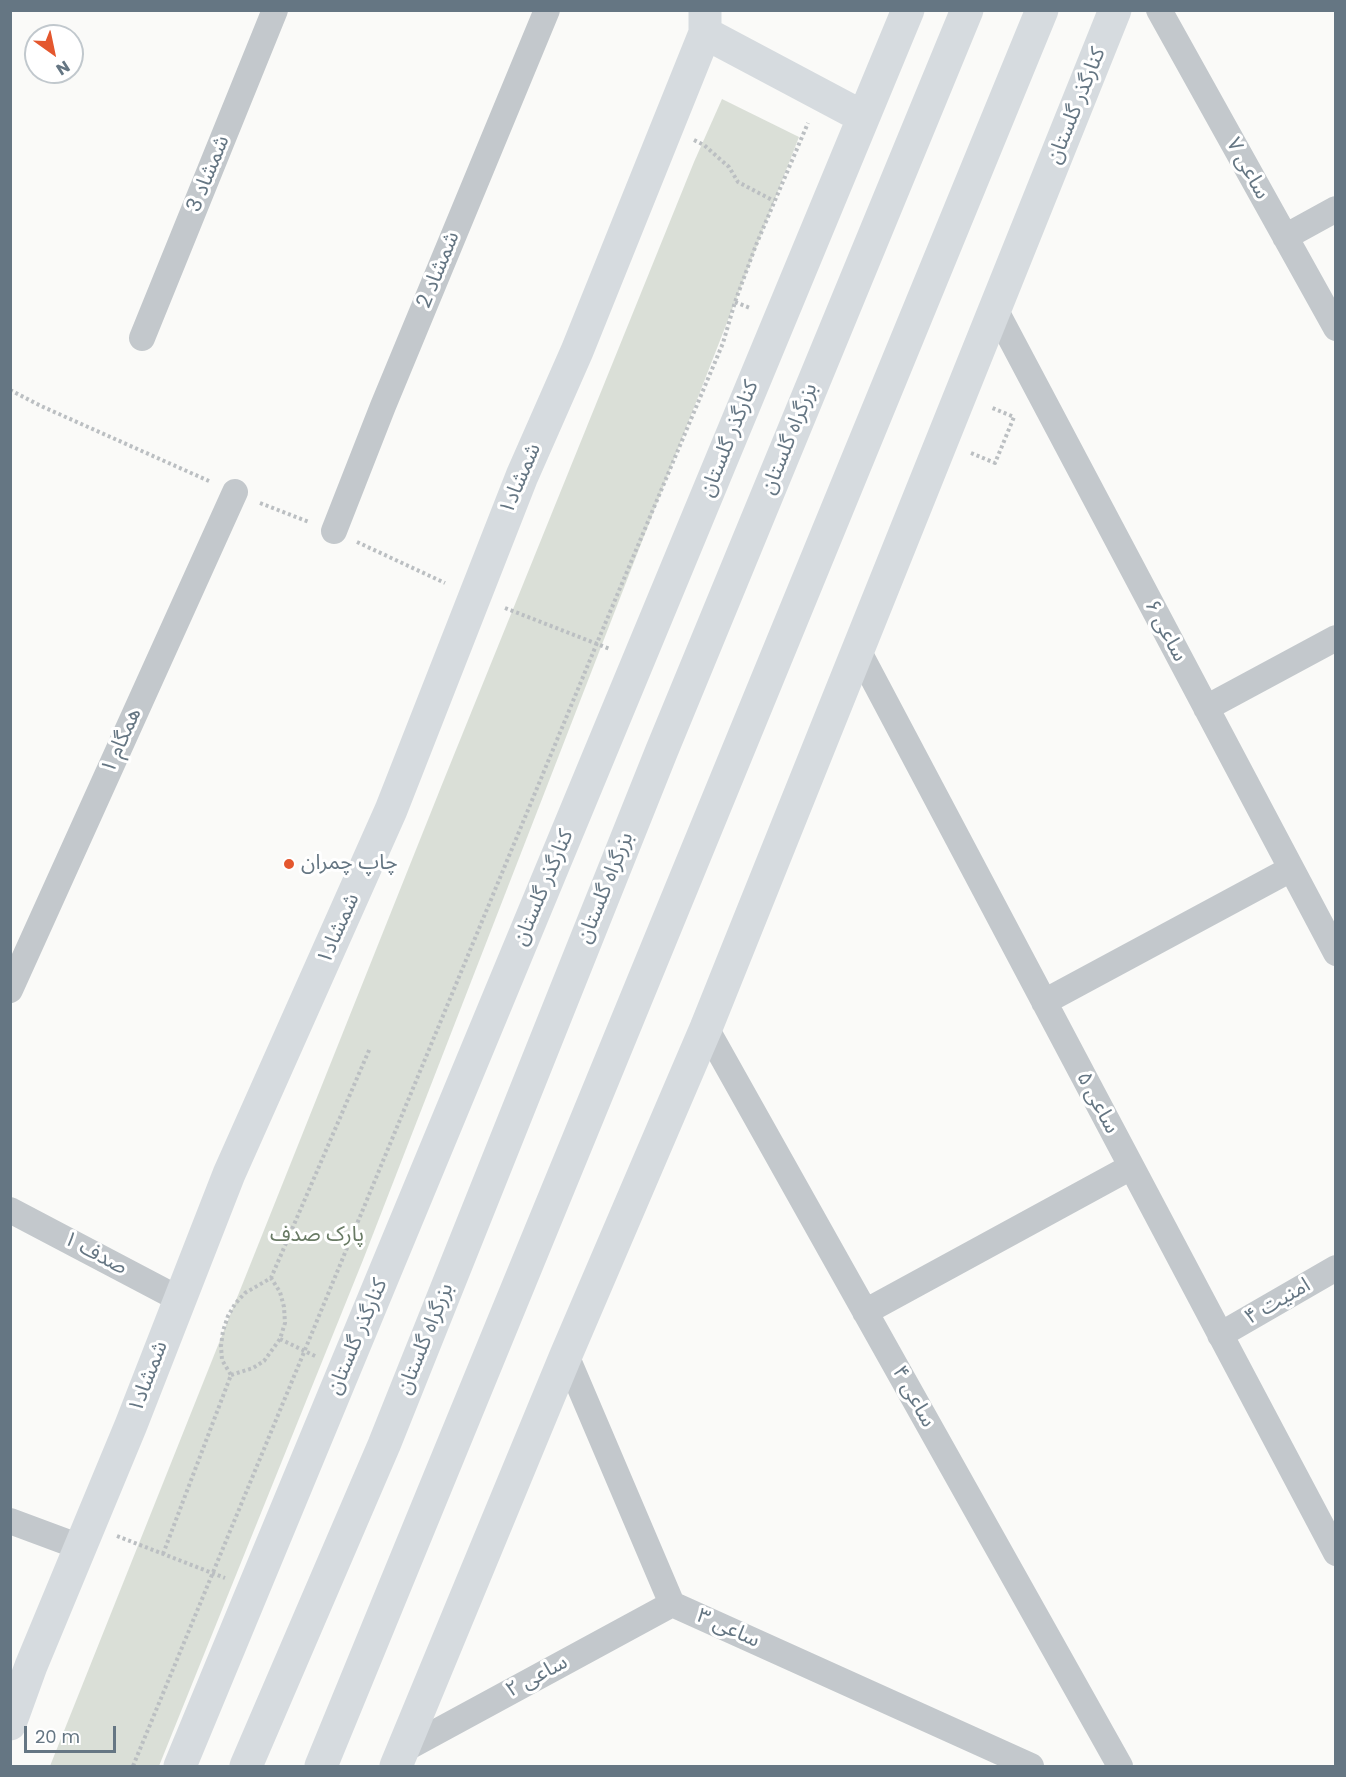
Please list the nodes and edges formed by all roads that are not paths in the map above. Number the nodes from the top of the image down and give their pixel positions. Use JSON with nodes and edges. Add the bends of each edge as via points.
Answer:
{"nodes":[{"id":1,"x":275,"y":10,"type":"edge"},
{"id":2,"x":547,"y":10,"type":"edge"},
{"id":3,"x":908,"y":10,"type":"edge"},
{"id":4,"x":967,"y":10,"type":"edge"},
{"id":5,"x":1042,"y":10,"type":"edge"},
{"id":6,"x":1115,"y":10,"type":"edge"},
{"id":7,"x":1159,"y":10,"type":"edge"},
{"id":8,"x":705,"y":22,"type":"edge"},
{"id":9,"x":863,"y":117,"type":"junction"},
{"id":10,"x":1335,"y":209,"type":"edge"},
{"id":11,"x":1285,"y":237,"type":"junction"},
{"id":12,"x":995,"y":309,"type":"junction"},
{"id":13,"x":1335,"y":328,"type":"edge"},
{"id":14,"x":142,"y":338,"type":"dead end"},
{"id":15,"x":235,"y":492,"type":"dead end"},
{"id":16,"x":334,"y":531,"type":"dead end"},
{"id":17,"x":1335,"y":638,"type":"edge"},
{"id":18,"x":859,"y":652,"type":"junction"},
{"id":19,"x":1206,"y":708,"type":"junction"},
{"id":20,"x":1291,"y":869,"type":"junction"},
{"id":21,"x":1335,"y":953,"type":"edge"},
{"id":22,"x":10,"y":990,"type":"edge"},
{"id":23,"x":1044,"y":1002,"type":"junction"},
{"id":24,"x":706,"y":1028,"type":"junction"},
{"id":25,"x":1131,"y":1167,"type":"junction"},
{"id":26,"x":10,"y":1210,"type":"edge"},
{"id":27,"x":1335,"y":1268,"type":"edge"},
{"id":28,"x":178,"y":1299,"type":"junction"},
{"id":29,"x":865,"y":1312,"type":"junction"},
{"id":30,"x":1220,"y":1335,"type":"junction"},
{"id":31,"x":566,"y":1355,"type":"junction"},
{"id":32,"x":10,"y":1521,"type":"edge"},
{"id":33,"x":85,"y":1536,"type":"junction"},
{"id":34,"x":1335,"y":1553,"type":"edge"},
{"id":35,"x":672,"y":1604,"type":"junction"},
{"id":36,"x":10,"y":1724,"type":"edge"},
{"id":37,"x":399,"y":1758,"type":"edge"},
{"id":38,"x":995,"y":1761,"type":"edge"},
{"id":39,"x":180,"y":1767,"type":"edge"},
{"id":40,"x":246,"y":1767,"type":"edge"},
{"id":41,"x":321,"y":1767,"type":"edge"},
{"id":42,"x":1031,"y":1767,"type":"edge"},
{"id":43,"x":1119,"y":1767,"type":"edge"}],
"edges":[{"from":1,"to":14,"type":"street","name":"شمشاد 3"},
{"from":2,"to":16,"type":"street","name":"شمشاد 2"},
{"from":3,"to":9,"type":"main road","name":"کنارگذر گلستان"},
{"from":4,"to":40,"type":"main road","name":"بزرگراه گلستان","via":[[662,750],[384,1445]]},
{"from":5,"to":41,"type":"main road"},
{"from":6,"to":12,"type":"main road","name":"کنارگذر گلستان"},
{"from":7,"to":11,"type":"street","name":"ساعی ۷"},
{"from":8,"to":9,"type":"main road"},
{"from":8,"to":28,"type":"main road","name":"شمشاد۱","via":[[666,128],[473,597],[391,810],[229,1174]]},
{"from":9,"to":39,"type":"main road","name":"کنارگذر گلستان"},
{"from":10,"to":11,"type":"street"},
{"from":11,"to":13,"type":"street","name":"ساعی ۷"},
{"from":12,"to":18,"type":"main road","name":"کنارگذر گلستان"},
{"from":12,"to":19,"type":"street","name":"ساعی ۶"},
{"from":15,"to":22,"type":"street","name":"همگام ۱"},
{"from":17,"to":19,"type":"street"},
{"from":18,"to":23,"type":"street","name":"ساعی ۵"},
{"from":18,"to":24,"type":"main road","name":"کنارگذر گلستان"},
{"from":19,"to":20,"type":"street","name":"ساعی ۶"},
{"from":20,"to":21,"type":"street","name":"ساعی ۶"},
{"from":20,"to":23,"type":"street"},
{"from":23,"to":25,"type":"street","name":"ساعی ۵"},
{"from":24,"to":29,"type":"street","name":"ساعی ۴"},
{"from":24,"to":31,"type":"main road","name":"کنارگذر گلستان"},
{"from":25,"to":29,"type":"street"},
{"from":25,"to":30,"type":"street","name":"ساعی ۵"},
{"from":26,"to":28,"type":"street","name":"صدف ۱"},
{"from":27,"to":30,"type":"street","name":"امنیت ۴"},
{"from":28,"to":33,"type":"main road","name":"شمشاد۱"},
{"from":29,"to":43,"type":"street","name":"ساعی ۴"},
{"from":30,"to":34,"type":"street","name":"ساعی ۵"},
{"from":31,"to":35,"type":"street","name":"ساعی ۳"},
{"from":31,"to":37,"type":"main road","name":"کنارگذر گلستان"},
{"from":32,"to":33,"type":"street"},
{"from":33,"to":36,"type":"main road","name":"شمشاد۱"},
{"from":35,"to":37,"type":"street","name":"ساعی ۲"},
{"from":35,"to":38,"type":"street","name":"ساعی ۳"},
{"from":38,"to":42,"type":"street","name":"ساعی ۳"}]}
